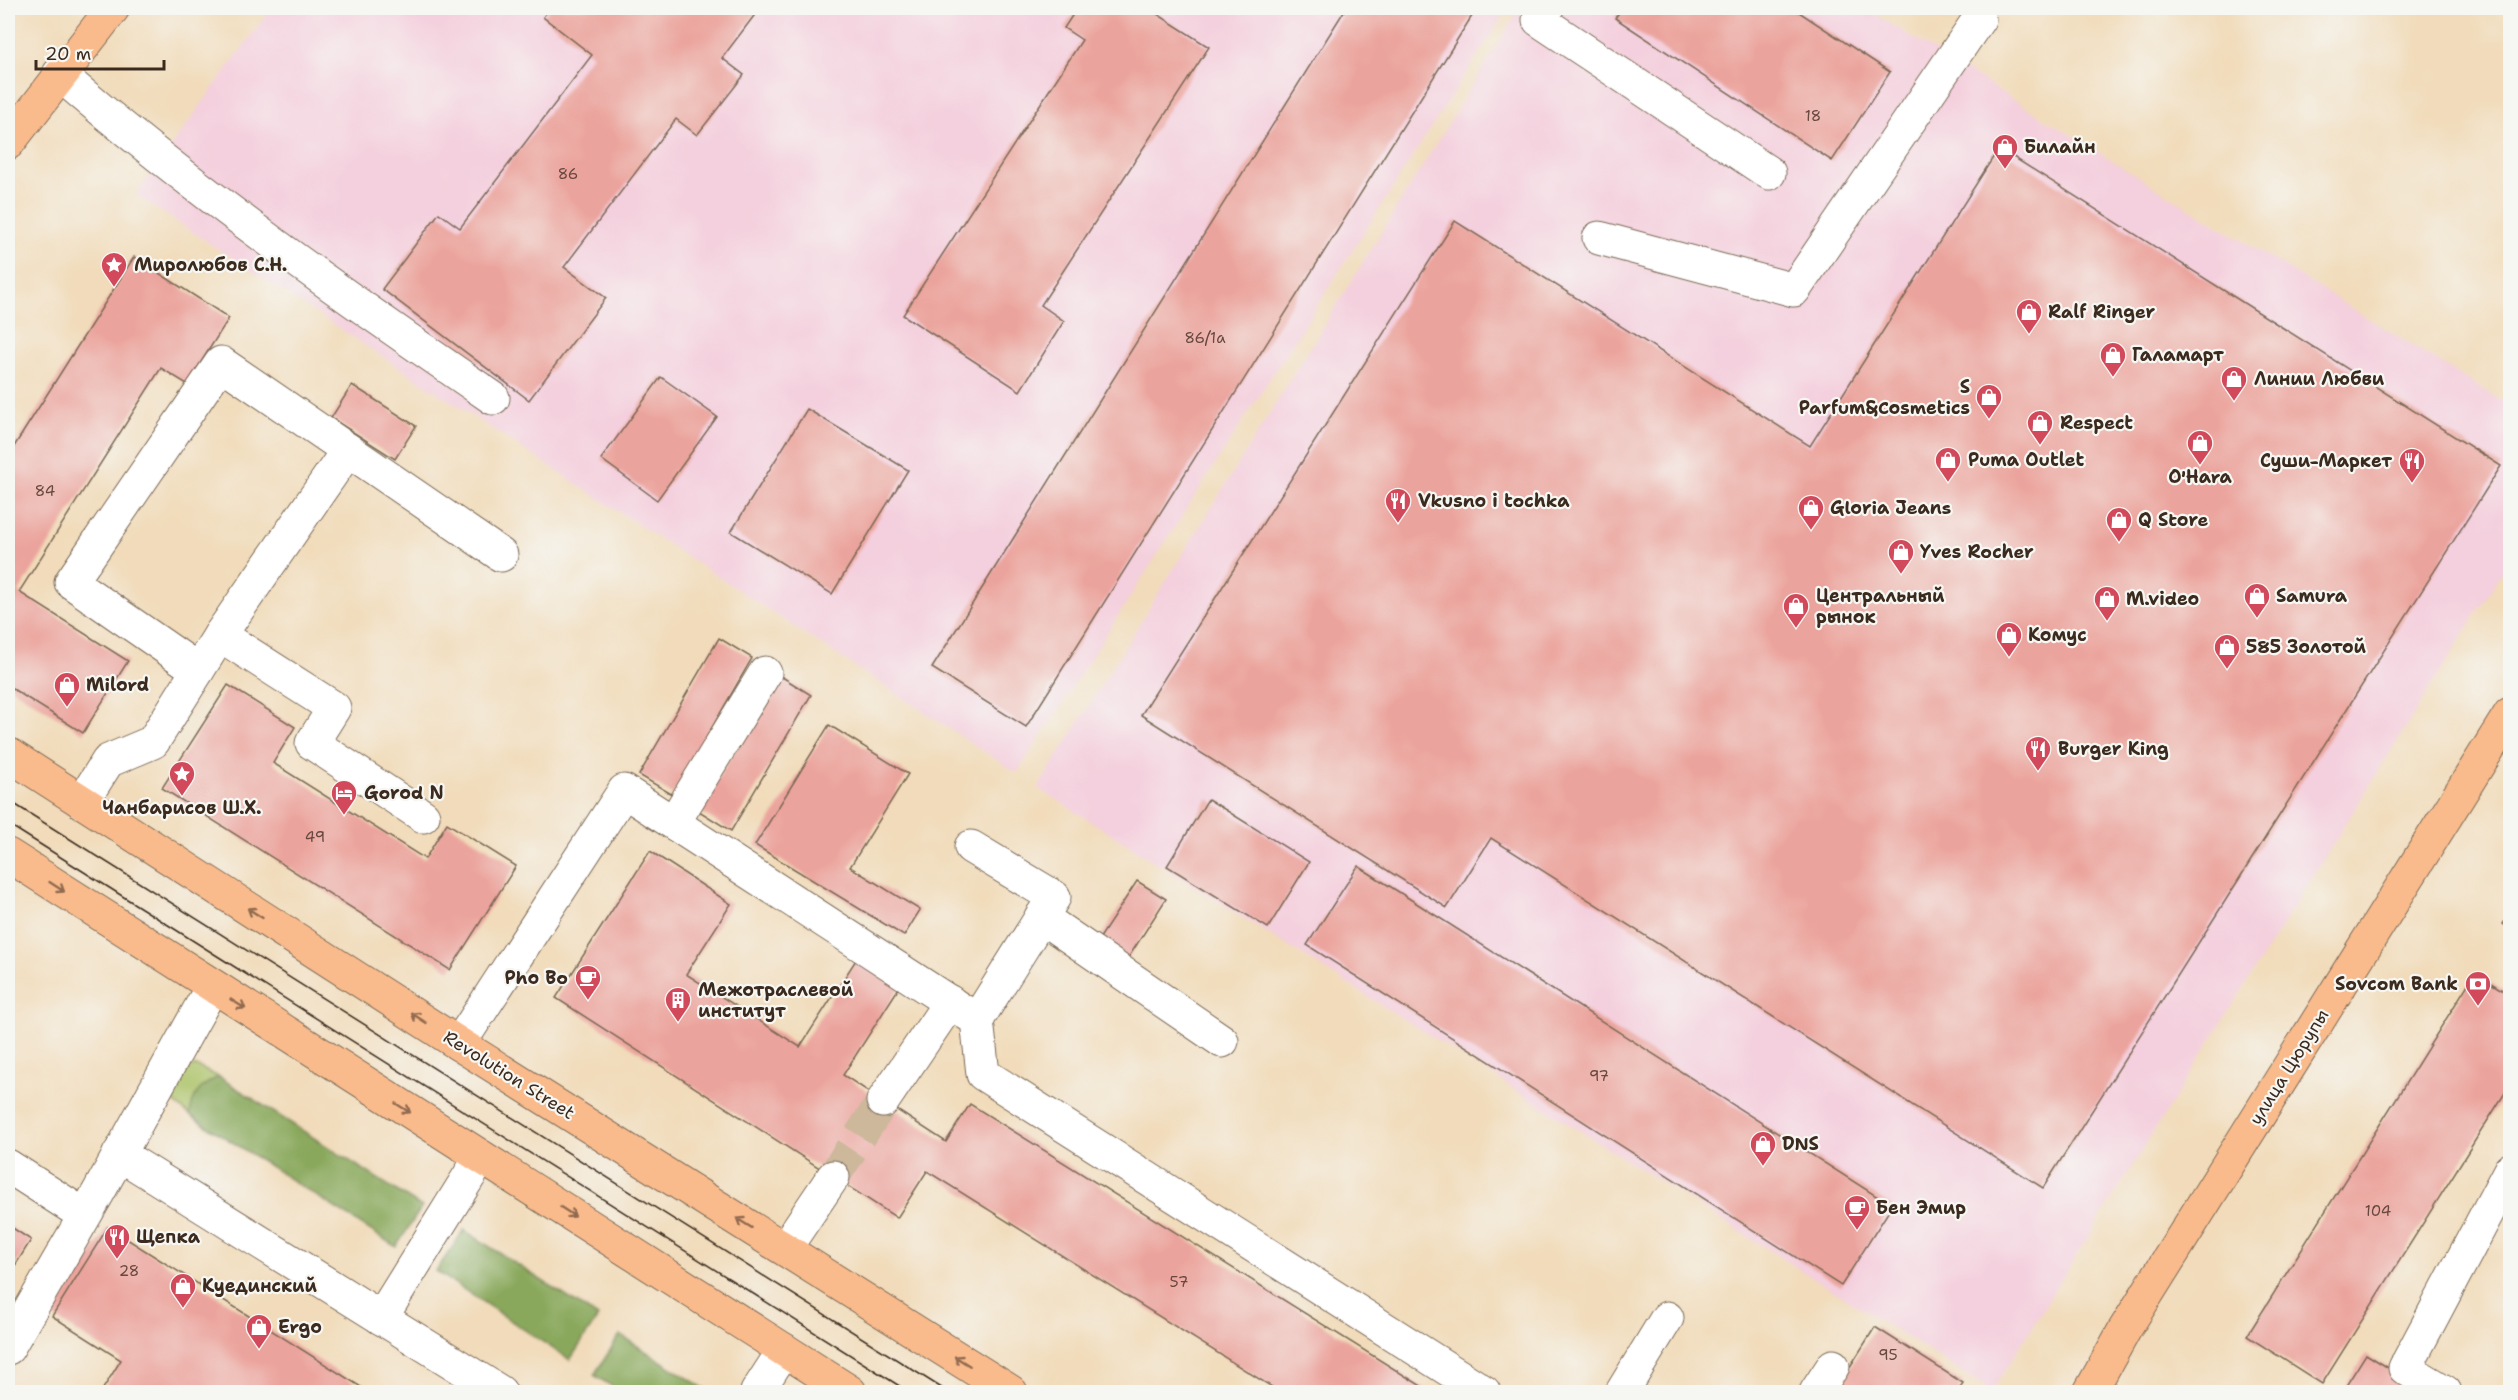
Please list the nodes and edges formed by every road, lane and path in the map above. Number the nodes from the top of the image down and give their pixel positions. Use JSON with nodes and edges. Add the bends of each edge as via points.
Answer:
{"nodes":[{"id":1,"x":112,"y":8,"type":"edge"},
{"id":2,"x":1547,"y":8,"type":"edge"},
{"id":3,"x":1979,"y":19,"type":"dead end"},
{"id":4,"x":59,"y":74,"type":"junction"},
{"id":5,"x":8,"y":141,"type":"edge"},
{"id":6,"x":1768,"y":172,"type":"dead end"},
{"id":7,"x":1599,"y":238,"type":"dead end"},
{"id":8,"x":493,"y":398,"type":"dead end"},
{"id":9,"x":348,"y":450,"type":"junction"},
{"id":10,"x":501,"y":555,"type":"dead end"},
{"id":11,"x":220,"y":635,"type":"junction"},
{"id":12,"x":198,"y":670,"type":"junction"},
{"id":13,"x":765,"y":673,"type":"dead end"},
{"id":14,"x":2511,"y":714,"type":"edge"},
{"id":15,"x":8,"y":754,"type":"edge"},
{"id":16,"x":82,"y":802,"type":"junction"},
{"id":17,"x":423,"y":816,"type":"dead end"},
{"id":18,"x":674,"y":822,"type":"junction"},
{"id":19,"x":971,"y":847,"type":"dead end"},
{"id":20,"x":8,"y":855,"type":"edge"},
{"id":21,"x":1041,"y":917,"type":"junction"},
{"id":22,"x":212,"y":987,"type":"junction"},
{"id":23,"x":950,"y":1002,"type":"junction"},
{"id":24,"x":977,"y":1020,"type":"junction"},
{"id":25,"x":1222,"y":1041,"type":"dead end"},
{"id":26,"x":459,"y":1044,"type":"junction"},
{"id":27,"x":883,"y":1101,"type":"tunnel mouth"},
{"id":28,"x":119,"y":1154,"type":"junction"},
{"id":29,"x":481,"y":1157,"type":"junction"},
{"id":30,"x":8,"y":1166,"type":"edge"},
{"id":31,"x":2511,"y":1170,"type":"edge"},
{"id":32,"x":833,"y":1177,"type":"tunnel mouth"},
{"id":33,"x":84,"y":1215,"type":"junction"},
{"id":34,"x":785,"y":1248,"type":"junction"},
{"id":35,"x":381,"y":1318,"type":"junction"},
{"id":36,"x":1667,"y":1318,"type":"dead end"},
{"id":37,"x":8,"y":1348,"type":"edge"},
{"id":38,"x":784,"y":1350,"type":"junction"},
{"id":39,"x":500,"y":1392,"type":"edge"},
{"id":40,"x":757,"y":1392,"type":"edge"},
{"id":41,"x":850,"y":1392,"type":"edge"},
{"id":42,"x":1011,"y":1392,"type":"edge"},
{"id":43,"x":1484,"y":1392,"type":"edge"},
{"id":44,"x":1622,"y":1392,"type":"edge"},
{"id":45,"x":2090,"y":1392,"type":"edge"},
{"id":46,"x":2445,"y":1392,"type":"edge"}],
"edges":[{"from":1,"to":4,"type":"main road"},
{"from":2,"to":6,"type":"lane","via":[[1539,20]]},
{"from":3,"to":7,"type":"lane","via":[[1794,290]]},
{"from":4,"to":5,"type":"main road"},
{"from":4,"to":8,"type":"lane","via":[[134,138]]},
{"from":9,"to":10,"type":"lane"},
{"from":9,"to":11,"type":"lane"},
{"from":9,"to":12,"type":"lane","via":[[221,363],[71,582]]},
{"from":11,"to":12,"type":"lane"},
{"from":11,"to":17,"type":"lane","via":[[334,708],[312,743]]},
{"from":12,"to":16,"type":"lane","via":[[153,742],[108,761]]},
{"from":13,"to":18,"type":"lane"},
{"from":14,"to":45,"type":"main road","name":"улица Цюрупы","via":[[2125,1329]]},
{"from":15,"to":16,"type":"main road","name":"Revolution Street"},
{"from":26,"to":16,"type":"main road","name":"Revolution Street","one_way":true},
{"from":18,"to":23,"type":"lane"},
{"from":18,"to":26,"type":"lane","via":[[624,791]]},
{"from":19,"to":21,"type":"lane","via":[[1054,897]]},
{"from":20,"to":22,"type":"main road","one_way":true},
{"from":21,"to":24,"type":"lane"},
{"from":21,"to":25,"type":"lane"},
{"from":22,"to":28,"type":"lane"},
{"from":22,"to":29,"type":"main road","one_way":true},
{"from":23,"to":24,"type":"lane"},
{"from":23,"to":27,"type":"lane"},
{"from":24,"to":43,"type":"lane","via":[[982,1074]]},
{"from":34,"to":26,"type":"main road","name":"Revolution Street","one_way":true},
{"from":28,"to":33,"type":"lane"},
{"from":28,"to":35,"type":"lane"},
{"from":29,"to":35,"type":"lane"},
{"from":29,"to":38,"type":"main road","one_way":true},
{"from":30,"to":33,"type":"lane"},
{"from":31,"to":46,"type":"lane","via":[[2405,1368]]},
{"from":32,"to":34,"type":"lane"},
{"from":33,"to":37,"type":"lane"},
{"from":42,"to":34,"type":"main road","name":"Revolution Street","one_way":true},
{"from":35,"to":39,"type":"lane"},
{"from":36,"to":44,"type":"lane"},
{"from":38,"to":40,"type":"lane"},
{"from":38,"to":41,"type":"main road"}]}
